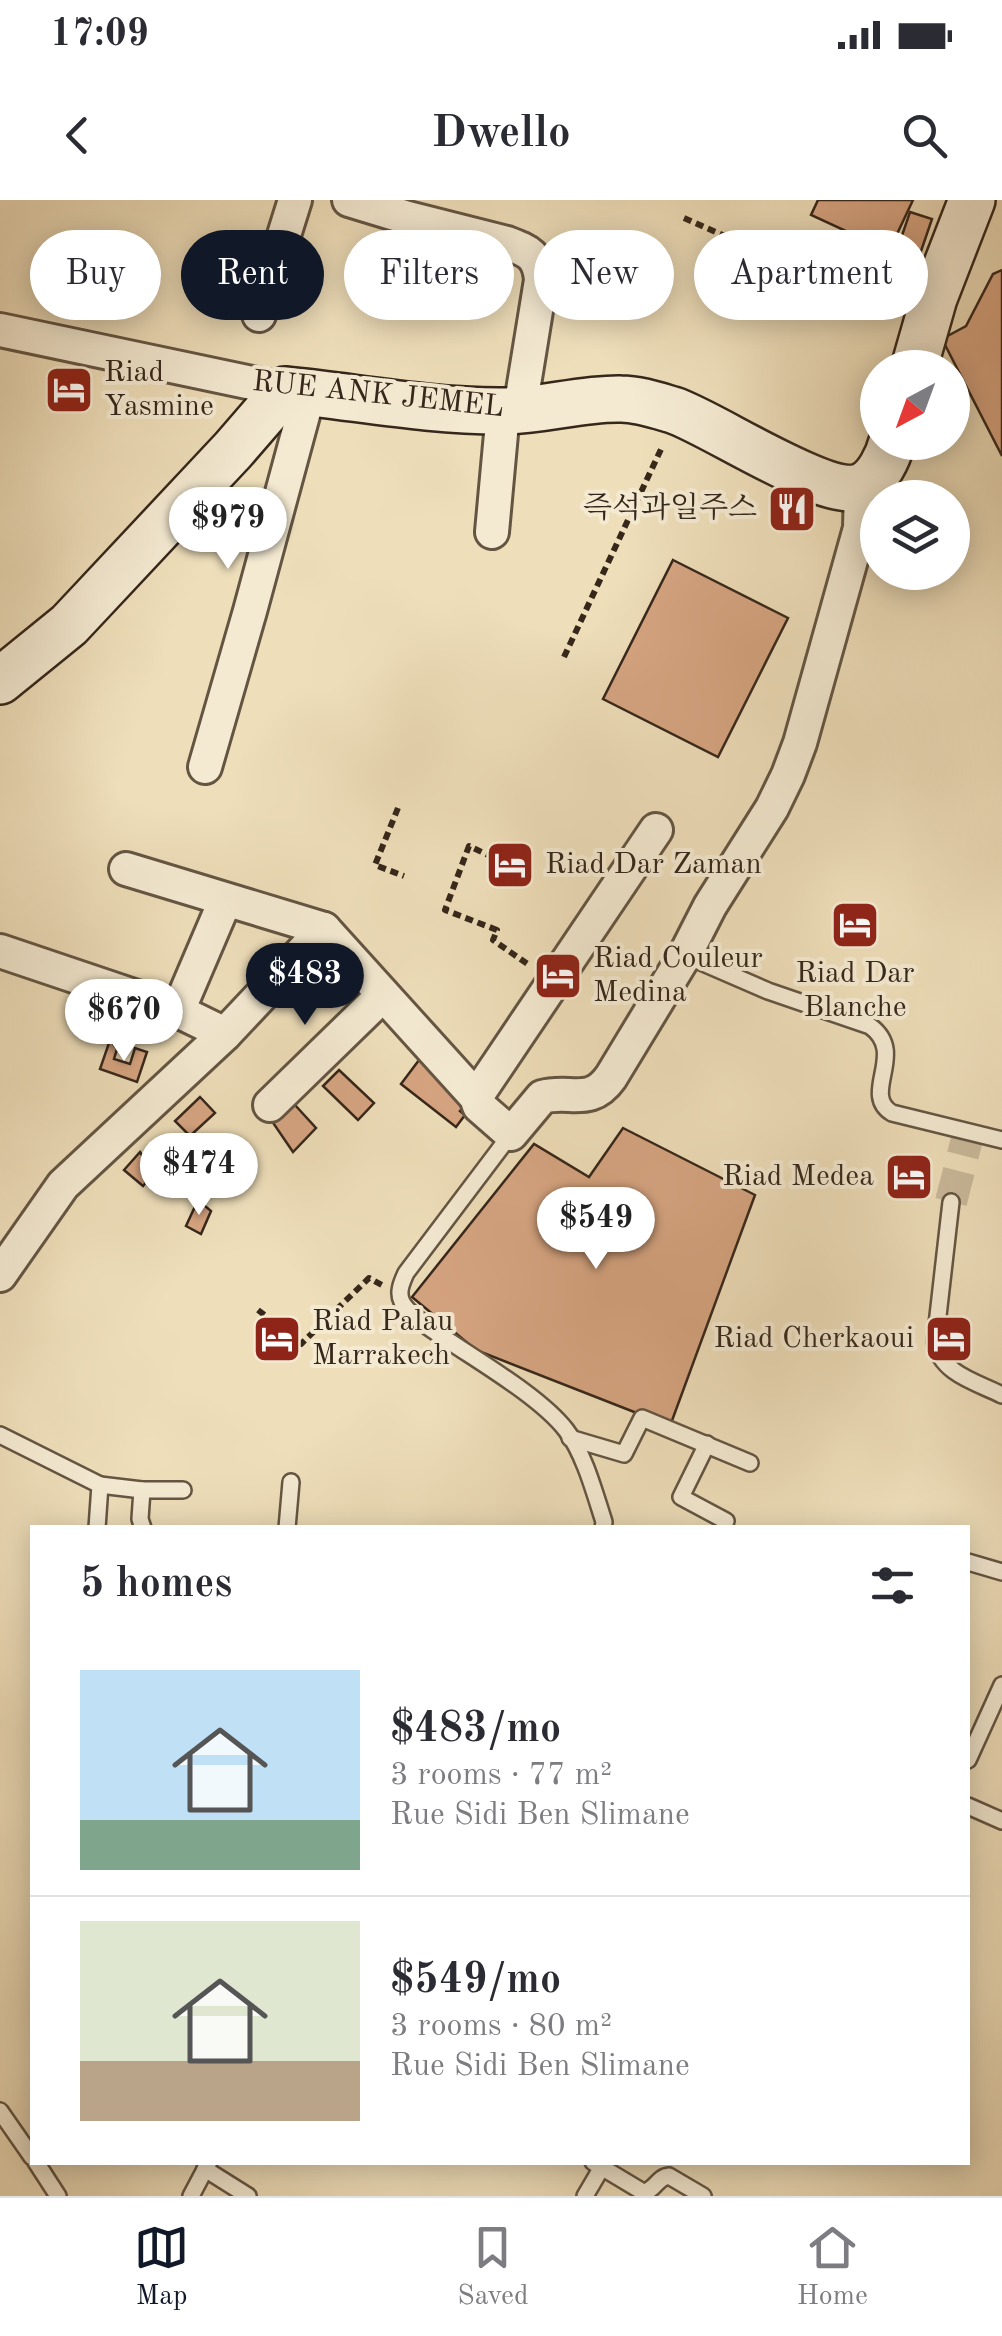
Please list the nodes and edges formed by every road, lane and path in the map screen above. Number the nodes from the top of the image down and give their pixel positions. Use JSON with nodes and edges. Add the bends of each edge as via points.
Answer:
{"nodes":[{"id":1,"x":295,"y":200,"type":"edge"},
{"id":2,"x":349,"y":200,"type":"edge"},
{"id":3,"x":972,"y":200,"type":"edge"},
{"id":4,"x":412,"y":209,"type":"edge"},
{"id":5,"x":684,"y":218,"type":"dead end"},
{"id":6,"x":286,"y":230,"type":"edge"},
{"id":7,"x":934,"y":298,"type":"junction"},
{"id":8,"x":0,"y":330,"type":"edge"},
{"id":9,"x":919,"y":350,"type":"edge"},
{"id":10,"x":297,"y":391,"type":"junction"},
{"id":11,"x":512,"y":410,"type":"junction"},
{"id":12,"x":678,"y":412,"type":"junction"},
{"id":13,"x":884,"y":460,"type":"edge"},
{"id":14,"x":869,"y":480,"type":"edge"},
{"id":15,"x":860,"y":486,"type":"edge"},
{"id":16,"x":860,"y":528,"type":"edge"},
{"id":17,"x":492,"y":532,"type":"dead end"},
{"id":18,"x":564,"y":657,"type":"dead end"},
{"id":19,"x":0,"y":681,"type":"edge"},
{"id":20,"x":205,"y":767,"type":"dead end"},
{"id":21,"x":398,"y":808,"type":"dead end"},
{"id":22,"x":656,"y":830,"type":"dead end"},
{"id":23,"x":505,"y":862,"type":"dead end"},
{"id":24,"x":126,"y":869,"type":"dead end"},
{"id":25,"x":404,"y":876,"type":"dead end"},
{"id":26,"x":225,"y":900,"type":"junction"},
{"id":27,"x":324,"y":930,"type":"junction"},
{"id":28,"x":0,"y":951,"type":"edge"},
{"id":29,"x":685,"y":955,"type":"junction"},
{"id":30,"x":554,"y":983,"type":"junction"},
{"id":31,"x":383,"y":995,"type":"junction"},
{"id":32,"x":178,"y":1011,"type":"junction"},
{"id":33,"x":225,"y":1034,"type":"junction"},
{"id":34,"x":476,"y":1097,"type":"junction"},
{"id":35,"x":270,"y":1105,"type":"dead end"},
{"id":36,"x":510,"y":1134,"type":"junction"},
{"id":37,"x":1002,"y":1140,"type":"edge"},
{"id":38,"x":951,"y":1202,"type":"tunnel mouth"},
{"id":39,"x":0,"y":1275,"type":"edge"},
{"id":40,"x":400,"y":1295,"type":"junction"},
{"id":41,"x":258,"y":1310,"type":"dead end"},
{"id":42,"x":1002,"y":1395,"type":"edge"},
{"id":43,"x":0,"y":1435,"type":"edge"},
{"id":44,"x":570,"y":1438,"type":"junction"},
{"id":45,"x":707,"y":1444,"type":"junction"},
{"id":46,"x":750,"y":1464,"type":"dead end"},
{"id":47,"x":290,"y":1482,"type":"dead end"},
{"id":48,"x":100,"y":1485,"type":"junction"},
{"id":49,"x":142,"y":1490,"type":"junction"},
{"id":50,"x":183,"y":1490,"type":"dead end"},
{"id":51,"x":726,"y":1521,"type":"dead end"},
{"id":52,"x":98,"y":1525,"type":"edge"},
{"id":53,"x":141,"y":1525,"type":"edge"},
{"id":54,"x":287,"y":1525,"type":"edge"},
{"id":55,"x":604,"y":1525,"type":"edge"},
{"id":56,"x":970,"y":1563,"type":"edge"},
{"id":57,"x":1002,"y":1572,"type":"edge"},
{"id":58,"x":1002,"y":1685,"type":"edge"},
{"id":59,"x":970,"y":1754,"type":"edge"},
{"id":60,"x":970,"y":1807,"type":"edge"},
{"id":61,"x":1002,"y":1822,"type":"edge"},
{"id":62,"x":0,"y":2111,"type":"edge"},
{"id":63,"x":30,"y":2154,"type":"edge"},
{"id":64,"x":37,"y":2165,"type":"edge"},
{"id":65,"x":597,"y":2165,"type":"edge"},
{"id":66,"x":207,"y":2166,"type":"edge"},
{"id":67,"x":58,"y":2196,"type":"edge"},
{"id":68,"x":192,"y":2196,"type":"edge"},
{"id":69,"x":248,"y":2196,"type":"edge"},
{"id":70,"x":585,"y":2196,"type":"edge"},
{"id":71,"x":703,"y":2196,"type":"edge"}],
"edges":[{"from":1,"to":6,"type":"street"},
{"from":2,"to":4,"type":"street"},
{"from":3,"to":7,"type":"street"},
{"from":4,"to":11,"type":"street","via":[[522,248],[540,265]]},
{"from":5,"to":7,"type":"path","via":[[766,254],[878,287],[880,276]]},
{"from":7,"to":9,"type":"street"},
{"from":8,"to":10,"type":"street","name":"RUE ANK JEMEL"},
{"from":10,"to":11,"type":"street","name":"RUE ANK JEMEL"},
{"from":10,"to":19,"type":"street","via":[[69,625]]},
{"from":10,"to":20,"type":"street","via":[[250,611]]},
{"from":11,"to":12,"type":"street","name":"RUE ANK JEMEL","via":[[621,398]]},
{"from":11,"to":17,"type":"street"},
{"from":12,"to":15,"type":"street","name":"RUE ANK JEMEL","via":[[813,480]]},
{"from":12,"to":18,"type":"path"},
{"from":13,"to":14,"type":"street"},
{"from":16,"to":29,"type":"street","via":[[788,775]]},
{"from":21,"to":25,"type":"path","via":[[375,865]]},
{"from":22,"to":30,"type":"street"},
{"from":23,"to":30,"type":"path","via":[[469,846],[444,910],[498,930],[493,940]]},
{"from":24,"to":26,"type":"street"},
{"from":26,"to":27,"type":"street"},
{"from":26,"to":32,"type":"street"},
{"from":27,"to":31,"type":"street"},
{"from":27,"to":33,"type":"street"},
{"from":28,"to":32,"type":"street"},
{"from":29,"to":36,"type":"street","via":[[606,1084],[590,1095],[542,1097]]},
{"from":29,"to":37,"type":"lane","via":[[878,1032],[886,1048],[881,1105],[892,1113]]},
{"from":30,"to":34,"type":"street"},
{"from":31,"to":34,"type":"street"},
{"from":31,"to":35,"type":"street"},
{"from":32,"to":33,"type":"street"},
{"from":33,"to":39,"type":"street","via":[[64,1185]]},
{"from":34,"to":36,"type":"street"},
{"from":36,"to":40,"type":"lane","via":[[406,1273]]},
{"from":38,"to":42,"type":"lane","via":[[938,1354],[954,1372]]},
{"from":40,"to":41,"type":"path","via":[[369,1278],[301,1344]]},
{"from":40,"to":44,"type":"lane","via":[[410,1312],[537,1403]]},
{"from":43,"to":48,"type":"lane"},
{"from":44,"to":45,"type":"lane","via":[[624,1454],[642,1418]]},
{"from":44,"to":55,"type":"lane"},
{"from":45,"to":46,"type":"lane"},
{"from":45,"to":51,"type":"lane","via":[[681,1497]]},
{"from":47,"to":54,"type":"lane"},
{"from":48,"to":49,"type":"lane"},
{"from":48,"to":52,"type":"lane"},
{"from":49,"to":50,"type":"lane"},
{"from":49,"to":53,"type":"lane"},
{"from":56,"to":57,"type":"lane"},
{"from":58,"to":59,"type":"lane"},
{"from":60,"to":61,"type":"lane"},
{"from":62,"to":63,"type":"lane"},
{"from":64,"to":67,"type":"lane"},
{"from":65,"to":70,"type":"lane"},
{"from":65,"to":71,"type":"lane","via":[[643,2192],[665,2176]]},
{"from":66,"to":68,"type":"lane"},
{"from":66,"to":69,"type":"lane"}]}
